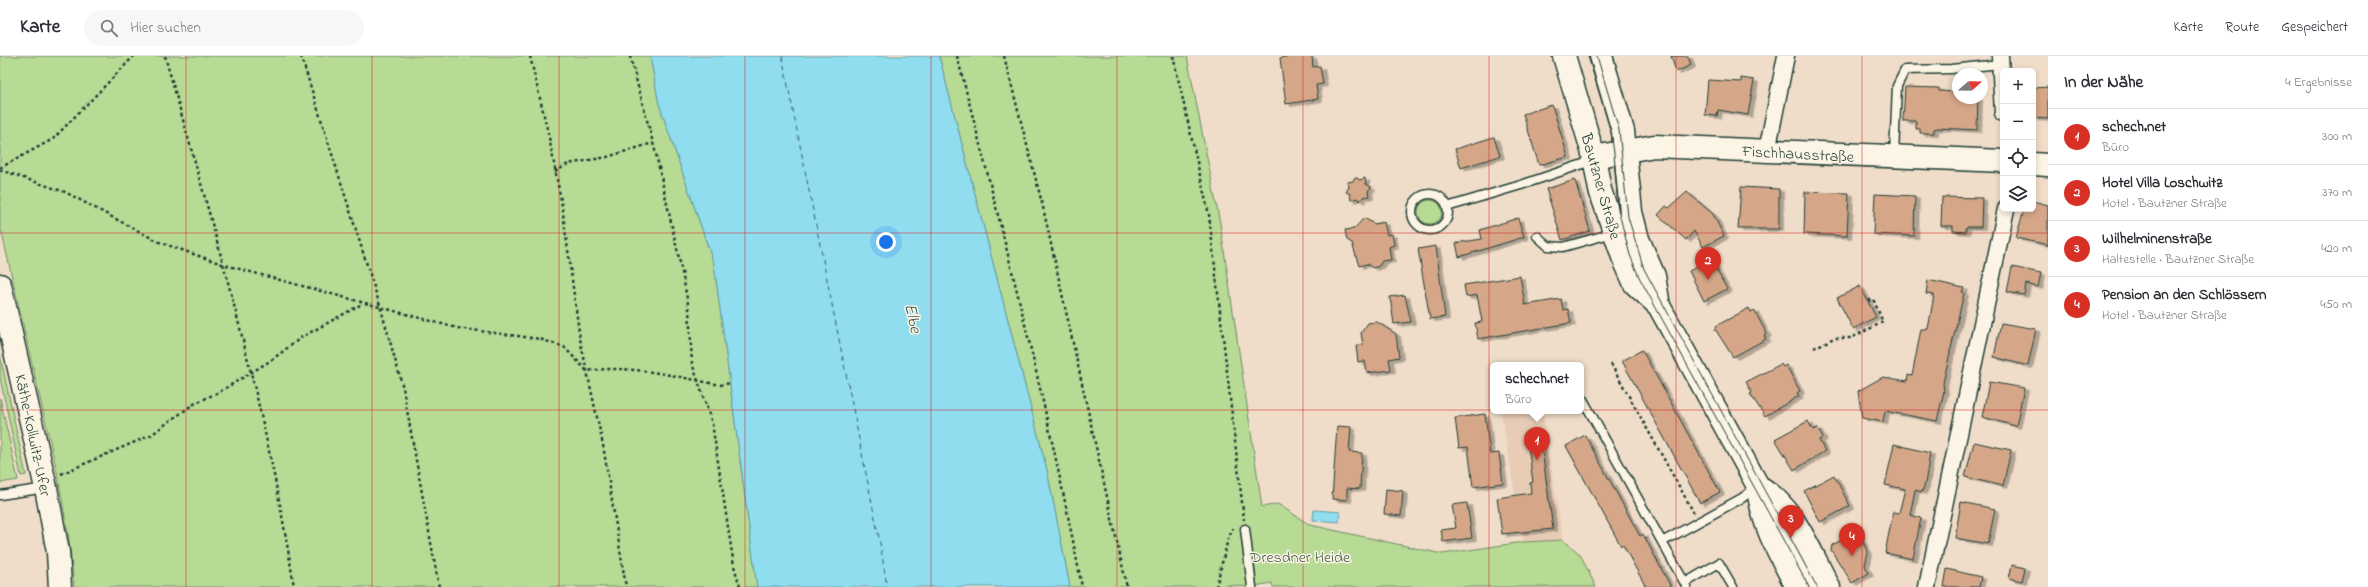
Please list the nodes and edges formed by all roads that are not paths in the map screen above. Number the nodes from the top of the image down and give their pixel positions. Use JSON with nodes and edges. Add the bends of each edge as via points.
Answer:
{"nodes":[{"id":1,"x":1564,"y":56,"type":"edge"},
{"id":2,"x":1592,"y":56,"type":"edge"},
{"id":3,"x":1601,"y":56,"type":"edge"},
{"id":4,"x":1786,"y":56,"type":"edge"},
{"id":5,"x":2000,"y":60,"type":"edge"},
{"id":6,"x":2002,"y":104,"type":"edge"},
{"id":7,"x":1767,"y":151,"type":"junction"},
{"id":8,"x":1622,"y":152,"type":"junction"},
{"id":9,"x":1594,"y":157,"type":"junction"},
{"id":10,"x":1894,"y":158,"type":"junction"},
{"id":11,"x":2000,"y":161,"type":"edge"},
{"id":12,"x":2036,"y":164,"type":"edge"},
{"id":13,"x":2048,"y":165,"type":"edge"},
{"id":14,"x":1447,"y":207,"type":"junction"},
{"id":15,"x":2005,"y":212,"type":"edge"},
{"id":16,"x":1614,"y":232,"type":"junction"},
{"id":17,"x":1537,"y":236,"type":"dead end"},
{"id":18,"x":1633,"y":250,"type":"dead end"},
{"id":19,"x":1645,"y":280,"type":"dead end"},
{"id":20,"x":0,"y":285,"type":"edge"},
{"id":21,"x":1659,"y":306,"type":"junction"},
{"id":22,"x":5,"y":322,"type":"edge"},
{"id":23,"x":1584,"y":401,"type":"edge"},
{"id":24,"x":51,"y":482,"type":"junction"},
{"id":25,"x":1758,"y":486,"type":"junction"},
{"id":26,"x":0,"y":496,"type":"edge"},
{"id":27,"x":1245,"y":529,"type":"road end"},
{"id":28,"x":1662,"y":542,"type":"junction"},
{"id":29,"x":1686,"y":585,"type":"edge"},
{"id":30,"x":60,"y":587,"type":"edge"},
{"id":31,"x":1252,"y":587,"type":"edge"},
{"id":32,"x":1733,"y":587,"type":"edge"},
{"id":33,"x":1797,"y":587,"type":"edge"},
{"id":34,"x":1813,"y":587,"type":"edge"},
{"id":35,"x":1829,"y":587,"type":"edge"},
{"id":36,"x":1927,"y":587,"type":"edge"}],
"edges":[{"from":1,"to":9,"type":"main road","name":"Bautzner Straße"},
{"from":2,"to":8,"type":"lane"},
{"from":3,"to":8,"type":"main road","name":"Bautzner Straße","via":[[1618,109]]},
{"from":4,"to":7,"type":"street"},
{"from":5,"to":6,"type":"street"},
{"from":5,"to":10,"type":"lane","via":[[1979,66],[1905,70],[1897,86]]},
{"from":7,"to":8,"type":"main road","name":"Fischhausstraße","via":[[1654,146]]},
{"from":7,"to":10,"type":"main road","name":"Fischhausstraße"},
{"from":8,"to":9,"type":"main road","name":"Fischhausstraße"},
{"from":8,"to":18,"type":"lane","via":[[1623,213]]},
{"from":8,"to":21,"type":"main road","name":"Bautzner Straße","via":[[1631,212],[1638,238],[1654,276]]},
{"from":9,"to":14,"type":"lane","via":[[1583,164]]},
{"from":9,"to":16,"type":"main road","name":"Bautzner Straße","via":[[1600,190]]},
{"from":10,"to":11,"type":"main road","name":"Fischhausstraße"},
{"from":12,"to":13,"type":"main road"},
{"from":14,"to":14,"type":"lane","via":[[1447,219],[1432,230],[1421,227],[1413,218],[1413,206],[1425,195],[1436,195]]},
{"from":15,"to":36,"type":"street"},
{"from":16,"to":17,"type":"lane","via":[[1563,248],[1548,246]]},
{"from":16,"to":21,"type":"main road","name":"Bautzner Straße","via":[[1635,284]]},
{"from":19,"to":21,"type":"lane"},
{"from":20,"to":22,"type":"main road","name":"Käthe-Kollwitz-Ufer"},
{"from":21,"to":25,"type":"main road","name":"Bautzner Straße"},
{"from":22,"to":24,"type":"main road","name":"Käthe-Kollwitz-Ufer"},
{"from":23,"to":28,"type":"lane"},
{"from":24,"to":26,"type":"lane"},
{"from":24,"to":30,"type":"main road","name":"Käthe-Kollwitz-Ufer"},
{"from":25,"to":28,"type":"lane","via":[[1742,498]]},
{"from":25,"to":33,"type":"main road","name":"Bautzner Straße","via":[[1762,512],[1773,541]]},
{"from":25,"to":34,"type":"lane"},
{"from":25,"to":35,"type":"main road","name":"Bautzner Straße","via":[[1778,499],[1790,515]]},
{"from":27,"to":31,"type":"lane"},
{"from":28,"to":29,"type":"lane"},
{"from":29,"to":32,"type":"lane","via":[[1720,563]]}]}
